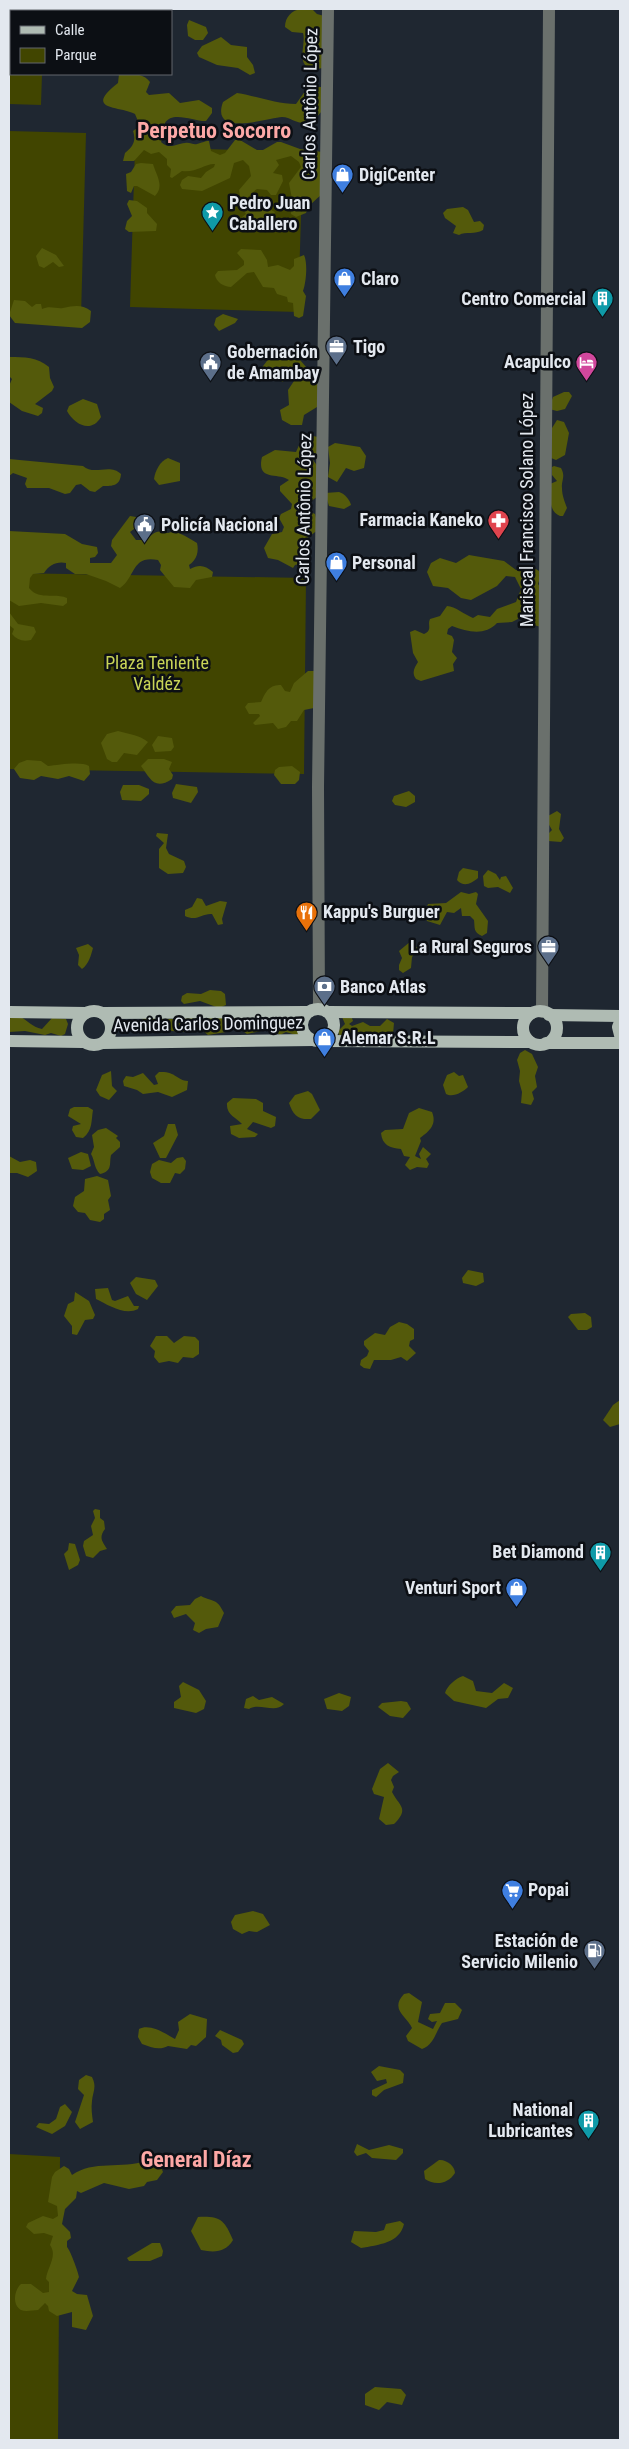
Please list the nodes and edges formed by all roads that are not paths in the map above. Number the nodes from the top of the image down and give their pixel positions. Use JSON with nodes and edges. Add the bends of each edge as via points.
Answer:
{"nodes":[{"id":1,"x":328,"y":9,"type":"edge"},
{"id":2,"x":549,"y":9,"type":"edge"},
{"id":3,"x":318,"y":1011,"type":"junction"},
{"id":4,"x":9,"y":1012,"type":"edge"},
{"id":5,"x":86,"y":1013,"type":"junction"},
{"id":6,"x":102,"y":1013,"type":"junction"},
{"id":7,"x":541,"y":1013,"type":"junction"},
{"id":8,"x":620,"y":1016,"type":"edge"},
{"id":9,"x":620,"y":1022,"type":"edge"},
{"id":10,"x":620,"y":1035,"type":"edge"},
{"id":11,"x":319,"y":1040,"type":"junction"},
{"id":12,"x":9,"y":1041,"type":"edge"},
{"id":13,"x":84,"y":1042,"type":"junction"},
{"id":14,"x":530,"y":1042,"type":"junction"},
{"id":15,"x":104,"y":1043,"type":"junction"},
{"id":16,"x":546,"y":1043,"type":"junction"},
{"id":17,"x":620,"y":1043,"type":"edge"}],
"edges":[{"from":1,"to":3,"type":"street","name":"Carlos Antônio López"},
{"from":2,"to":7,"type":"street","name":"Mariscal Francisco Solano López"},
{"from":3,"to":6,"type":"main road","name":"Avenida Carlos Dominguez"},
{"from":3,"to":7,"type":"main road","name":"Avenida Carlos Dominguez"},
{"from":3,"to":11,"type":"main road","via":[[334,1021],[330,1036]]},
{"from":3,"to":11,"type":"main road","via":[[304,1019],[302,1026],[306,1036]]},
{"from":4,"to":5,"type":"main road"},
{"from":5,"to":6,"type":"main road"},
{"from":5,"to":13,"type":"main road","via":[[77,1026],[77,1033]]},
{"from":6,"to":15,"type":"main road","via":[[109,1020],[111,1029]]},
{"from":7,"to":8,"type":"main road","name":"Avenida Carlos Dominguez"},
{"from":7,"to":14,"type":"main road","via":[[523,1025],[524,1034]]},
{"from":7,"to":16,"type":"main road","via":[[556,1028],[554,1038]]},
{"from":9,"to":10,"type":"main road"},
{"from":11,"to":14,"type":"main road","name":"Avenida Carlos Dominguez"},
{"from":11,"to":15,"type":"main road","name":"Avenida Carlos Dominguez"},
{"from":12,"to":13,"type":"main road"},
{"from":13,"to":15,"type":"main road","via":[[95,1046]]},
{"from":14,"to":16,"type":"main road"},
{"from":16,"to":17,"type":"main road"}]}
